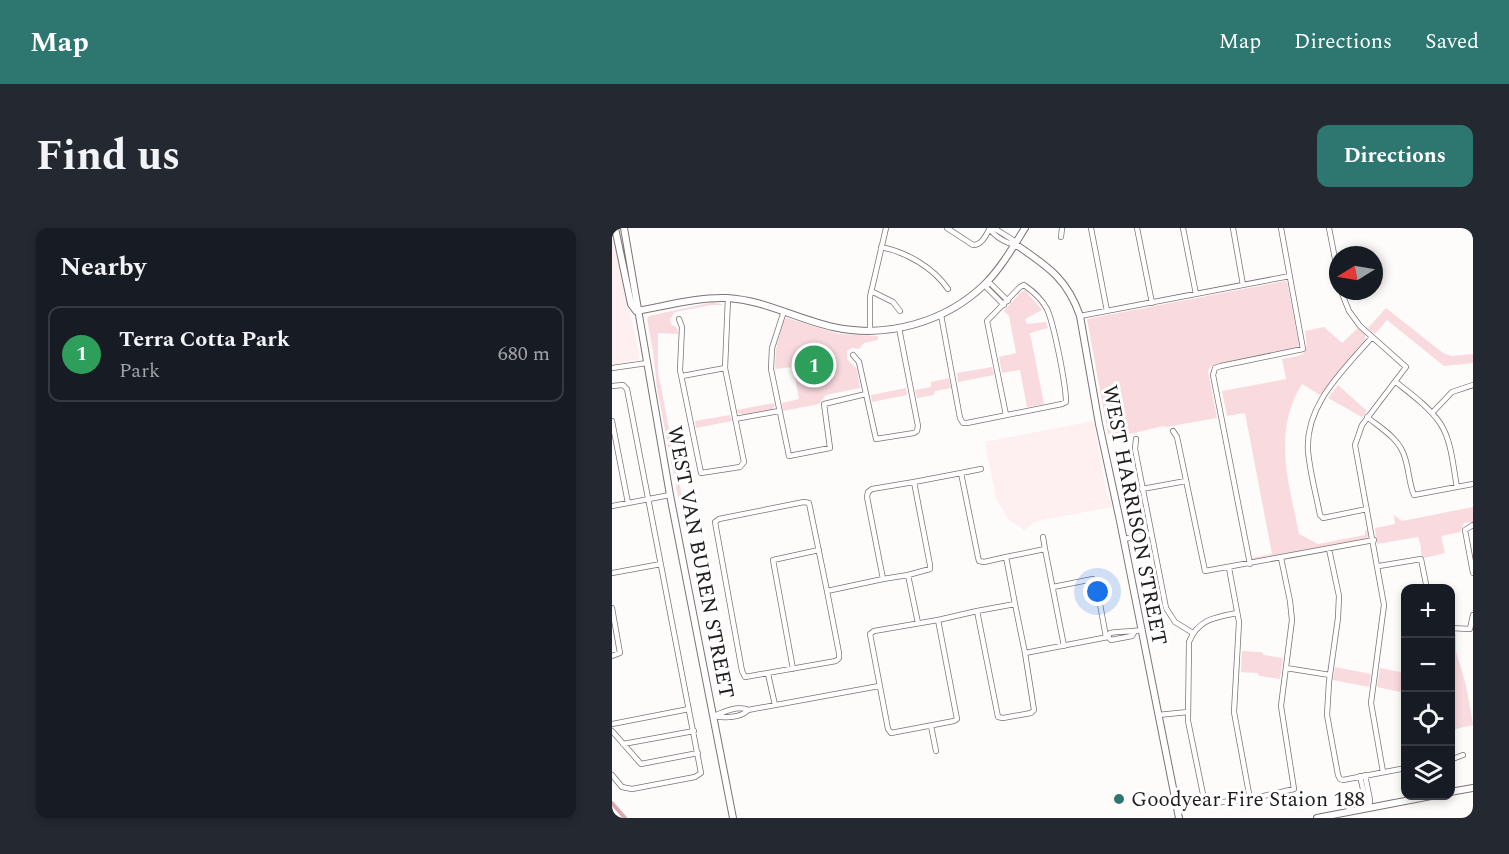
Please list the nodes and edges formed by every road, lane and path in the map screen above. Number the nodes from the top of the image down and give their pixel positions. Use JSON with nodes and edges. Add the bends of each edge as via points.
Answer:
{"nodes":[{"id":1,"x":615,"y":228,"type":"edge"},
{"id":2,"x":624,"y":228,"type":"edge"},
{"id":3,"x":886,"y":228,"type":"edge"},
{"id":4,"x":947,"y":228,"type":"edge"},
{"id":5,"x":992,"y":228,"type":"edge"},
{"id":6,"x":1025,"y":228,"type":"edge"},
{"id":7,"x":1062,"y":228,"type":"edge"},
{"id":8,"x":1091,"y":228,"type":"edge"},
{"id":9,"x":1137,"y":228,"type":"edge"},
{"id":10,"x":1183,"y":228,"type":"edge"},
{"id":11,"x":1233,"y":228,"type":"edge"},
{"id":12,"x":1281,"y":228,"type":"edge"},
{"id":13,"x":1329,"y":228,"type":"edge"},
{"id":14,"x":1060,"y":237,"type":"dead end"},
{"id":15,"x":1015,"y":244,"type":"junction"},
{"id":16,"x":1333,"y":246,"type":"edge"},
{"id":17,"x":881,"y":247,"type":"junction"},
{"id":18,"x":1290,"y":276,"type":"junction"},
{"id":19,"x":986,"y":283,"type":"junction"},
{"id":20,"x":1244,"y":285,"type":"junction"},
{"id":21,"x":948,"y":289,"type":"dead end"},
{"id":22,"x":871,"y":291,"type":"junction"},
{"id":23,"x":1196,"y":294,"type":"junction"},
{"id":24,"x":728,"y":298,"type":"junction"},
{"id":25,"x":1345,"y":300,"type":"edge"},
{"id":26,"x":1006,"y":303,"type":"junction"},
{"id":27,"x":1152,"y":303,"type":"junction"},
{"id":28,"x":783,"y":311,"type":"junction"},
{"id":29,"x":900,"y":311,"type":"dead end"},
{"id":30,"x":1107,"y":311,"type":"junction"},
{"id":31,"x":637,"y":312,"type":"junction"},
{"id":32,"x":940,"y":315,"type":"junction"},
{"id":33,"x":1080,"y":316,"type":"junction"},
{"id":34,"x":679,"y":319,"type":"dead end"},
{"id":35,"x":899,"y":328,"type":"junction"},
{"id":36,"x":870,"y":330,"type":"junction"},
{"id":37,"x":1372,"y":337,"type":"junction"},
{"id":38,"x":853,"y":355,"type":"dead end"},
{"id":39,"x":647,"y":363,"type":"junction"},
{"id":40,"x":612,"y":368,"type":"edge"},
{"id":41,"x":725,"y":368,"type":"junction"},
{"id":42,"x":682,"y":376,"type":"junction"},
{"id":43,"x":1396,"y":382,"type":"junction"},
{"id":44,"x":1473,"y":385,"type":"edge"},
{"id":45,"x":612,"y":386,"type":"edge"},
{"id":46,"x":866,"y":394,"type":"junction"},
{"id":47,"x":779,"y":411,"type":"junction"},
{"id":48,"x":1432,"y":413,"type":"junction"},
{"id":49,"x":1006,"y":415,"type":"junction"},
{"id":50,"x":1367,"y":417,"type":"junction"},
{"id":51,"x":735,"y":419,"type":"junction"},
{"id":52,"x":612,"y":421,"type":"edge"},
{"id":53,"x":1173,"y":431,"type":"dead end"},
{"id":54,"x":1136,"y":439,"type":"dead end"},
{"id":55,"x":981,"y":469,"type":"dead end"},
{"id":56,"x":961,"y":473,"type":"junction"},
{"id":57,"x":1186,"y":481,"type":"junction"},
{"id":58,"x":914,"y":482,"type":"junction"},
{"id":59,"x":1473,"y":484,"type":"edge"},
{"id":60,"x":1457,"y":487,"type":"junction"},
{"id":61,"x":1142,"y":489,"type":"junction"},
{"id":62,"x":670,"y":495,"type":"junction"},
{"id":63,"x":648,"y":499,"type":"junction"},
{"id":64,"x":628,"y":503,"type":"junction"},
{"id":65,"x":612,"y":506,"type":"edge"},
{"id":66,"x":1367,"y":509,"type":"junction"},
{"id":67,"x":1473,"y":525,"type":"edge"},
{"id":68,"x":1151,"y":534,"type":"junction"},
{"id":69,"x":1043,"y":537,"type":"dead end"},
{"id":70,"x":1124,"y":539,"type":"junction"},
{"id":71,"x":1374,"y":540,"type":"junction"},
{"id":72,"x":1045,"y":549,"type":"junction"},
{"id":73,"x":1329,"y":549,"type":"junction"},
{"id":74,"x":819,"y":550,"type":"junction"},
{"id":75,"x":1006,"y":557,"type":"junction"},
{"id":76,"x":1281,"y":558,"type":"junction"},
{"id":77,"x":661,"y":564,"type":"junction"},
{"id":78,"x":1250,"y":564,"type":"junction"},
{"id":79,"x":1379,"y":566,"type":"junction"},
{"id":80,"x":1229,"y":568,"type":"junction"},
{"id":81,"x":612,"y":573,"type":"edge"},
{"id":82,"x":1473,"y":573,"type":"edge"},
{"id":83,"x":908,"y":575,"type":"junction"},
{"id":84,"x":883,"y":579,"type":"junction"},
{"id":85,"x":1426,"y":584,"type":"edge"},
{"id":86,"x":1053,"y":587,"type":"junction"},
{"id":87,"x":827,"y":591,"type":"junction"},
{"id":88,"x":1015,"y":604,"type":"junction"},
{"id":89,"x":612,"y":608,"type":"edge"},
{"id":90,"x":977,"y":612,"type":"junction"},
{"id":91,"x":1237,"y":612,"type":"junction"},
{"id":92,"x":1473,"y":615,"type":"edge"},
{"id":93,"x":938,"y":620,"type":"junction"},
{"id":94,"x":918,"y":623,"type":"junction"},
{"id":95,"x":1455,"y":628,"type":"edge"},
{"id":96,"x":1138,"y":631,"type":"junction"},
{"id":97,"x":1193,"y":633,"type":"junction"},
{"id":98,"x":1106,"y":637,"type":"junction"},
{"id":99,"x":1064,"y":646,"type":"junction"},
{"id":100,"x":1025,"y":653,"type":"junction"},
{"id":101,"x":612,"y":656,"type":"edge"},
{"id":102,"x":1286,"y":668,"type":"junction"},
{"id":103,"x":792,"y":669,"type":"junction"},
{"id":104,"x":768,"y":674,"type":"junction"},
{"id":105,"x":1330,"y":675,"type":"junction"},
{"id":106,"x":879,"y":686,"type":"junction"},
{"id":107,"x":774,"y":705,"type":"junction"},
{"id":108,"x":689,"y":709,"type":"junction"},
{"id":109,"x":1188,"y":712,"type":"junction"},
{"id":110,"x":1158,"y":715,"type":"junction"},
{"id":111,"x":714,"y":716,"type":"junction"},
{"id":112,"x":612,"y":724,"type":"edge"},
{"id":113,"x":931,"y":726,"type":"junction"},
{"id":114,"x":612,"y":731,"type":"edge"},
{"id":115,"x":694,"y":731,"type":"junction"},
{"id":116,"x":623,"y":744,"type":"junction"},
{"id":117,"x":936,"y":751,"type":"dead end"},
{"id":118,"x":698,"y":753,"type":"junction"},
{"id":119,"x":1463,"y":754,"type":"dead end"},
{"id":120,"x":1455,"y":758,"type":"edge"},
{"id":121,"x":1401,"y":769,"type":"edge"},
{"id":122,"x":1383,"y":772,"type":"junction"},
{"id":123,"x":612,"y":775,"type":"edge"},
{"id":124,"x":1363,"y":775,"type":"junction"},
{"id":125,"x":1473,"y":788,"type":"edge"},
{"id":126,"x":1455,"y":791,"type":"edge"},
{"id":127,"x":1250,"y":799,"type":"junction"},
{"id":128,"x":1405,"y":800,"type":"edge"},
{"id":129,"x":1369,"y":807,"type":"junction"},
{"id":130,"x":733,"y":818,"type":"edge"},
{"id":131,"x":1179,"y":818,"type":"edge"},
{"id":132,"x":1317,"y":818,"type":"edge"}],
"edges":[{"from":1,"to":31,"type":"street","name":"WEST VAN BUREN STREET","via":[[631,304]]},
{"from":2,"to":31,"type":"street","name":"WEST VAN BUREN STREET"},
{"from":3,"to":17,"type":"street"},
{"from":4,"to":5,"type":"street","via":[[973,245],[981,243]]},
{"from":5,"to":15,"type":"street","name":"WEST HARRISON STREET"},
{"from":6,"to":15,"type":"street"},
{"from":7,"to":14,"type":"street"},
{"from":8,"to":30,"type":"street"},
{"from":9,"to":27,"type":"street"},
{"from":10,"to":23,"type":"street"},
{"from":11,"to":20,"type":"street"},
{"from":12,"to":18,"type":"street"},
{"from":13,"to":16,"type":"street"},
{"from":15,"to":19,"type":"street"},
{"from":15,"to":33,"type":"street","name":"WEST HARRISON STREET","via":[[1060,278],[1075,300]]},
{"from":17,"to":21,"type":"street","via":[[899,250],[939,276]]},
{"from":17,"to":22,"type":"street"},
{"from":18,"to":20,"type":"street"},
{"from":18,"to":78,"type":"street","via":[[1303,349],[1215,368],[1213,375]]},
{"from":19,"to":26,"type":"street"},
{"from":19,"to":32,"type":"street"},
{"from":20,"to":23,"type":"street"},
{"from":22,"to":29,"type":"street","via":[[893,302]]},
{"from":22,"to":36,"type":"street"},
{"from":23,"to":27,"type":"street"},
{"from":24,"to":28,"type":"street"},
{"from":24,"to":31,"type":"street"},
{"from":24,"to":41,"type":"street"},
{"from":25,"to":37,"type":"street","via":[[1354,319]]},
{"from":26,"to":49,"type":"street","via":[[987,321]]},
{"from":26,"to":49,"type":"street","via":[[1024,285],[1036,293],[1050,316],[1066,402]]},
{"from":27,"to":30,"type":"street"},
{"from":28,"to":36,"type":"street","via":[[834,327]]},
{"from":28,"to":47,"type":"street","via":[[771,358]]},
{"from":30,"to":33,"type":"street"},
{"from":31,"to":39,"type":"street","name":"WEST VAN BUREN STREET"},
{"from":32,"to":35,"type":"street"},
{"from":32,"to":49,"type":"street","via":[[963,423]]},
{"from":33,"to":70,"type":"street","name":"WEST HARRISON STREET"},
{"from":34,"to":42,"type":"street"},
{"from":35,"to":36,"type":"street"},
{"from":35,"to":46,"type":"street","via":[[917,431],[876,439]]},
{"from":37,"to":43,"type":"street","via":[[1406,367]]},
{"from":37,"to":66,"type":"street","via":[[1325,392],[1311,425],[1308,451],[1323,518]]},
{"from":38,"to":46,"type":"street","via":[[860,362]]},
{"from":39,"to":40,"type":"street"},
{"from":39,"to":62,"type":"street","name":"WEST VAN BUREN STREET"},
{"from":41,"to":42,"type":"street"},
{"from":41,"to":51,"type":"street"},
{"from":42,"to":51,"type":"street","via":[[701,473],[743,465]]},
{"from":43,"to":48,"type":"street"},
{"from":43,"to":50,"type":"street"},
{"from":44,"to":48,"type":"street","via":[[1452,392]]},
{"from":45,"to":63,"type":"street","via":[[627,388]]},
{"from":46,"to":47,"type":"street","via":[[824,404],[830,448],[789,456]]},
{"from":47,"to":51,"type":"street"},
{"from":48,"to":60,"type":"street","via":[[1448,439]]},
{"from":50,"to":60,"type":"street","via":[[1400,446],[1414,495]]},
{"from":50,"to":66,"type":"street","via":[[1355,445]]},
{"from":52,"to":64,"type":"street"},
{"from":53,"to":57,"type":"street"},
{"from":54,"to":61,"type":"street"},
{"from":55,"to":56,"type":"street"},
{"from":56,"to":58,"type":"street"},
{"from":56,"to":75,"type":"street","via":[[979,561]]},
{"from":57,"to":61,"type":"street"},
{"from":57,"to":80,"type":"street","via":[[1204,571]]},
{"from":58,"to":83,"type":"street","via":[[930,569]]},
{"from":58,"to":84,"type":"street","via":[[868,492]]},
{"from":59,"to":60,"type":"street"},
{"from":61,"to":68,"type":"street"},
{"from":62,"to":63,"type":"street"},
{"from":62,"to":111,"type":"street","name":"WEST VAN BUREN STREET"},
{"from":63,"to":64,"type":"street"},
{"from":63,"to":77,"type":"street"},
{"from":64,"to":65,"type":"street"},
{"from":66,"to":71,"type":"street"},
{"from":67,"to":82,"type":"street","via":[[1464,530]]},
{"from":68,"to":70,"type":"street"},
{"from":68,"to":97,"type":"street","via":[[1166,608],[1175,622]]},
{"from":69,"to":72,"type":"street"},
{"from":70,"to":96,"type":"street","name":"WEST HARRISON STREET"},
{"from":71,"to":73,"type":"street"},
{"from":71,"to":79,"type":"street"},
{"from":72,"to":75,"type":"street"},
{"from":72,"to":86,"type":"street"},
{"from":73,"to":76,"type":"street"},
{"from":73,"to":105,"type":"street","via":[[1339,596]]},
{"from":74,"to":87,"type":"street"},
{"from":74,"to":103,"type":"street","via":[[773,560]]},
{"from":74,"to":104,"type":"street","via":[[809,503],[715,522],[742,671],[745,677]]},
{"from":75,"to":88,"type":"street"},
{"from":76,"to":78,"type":"street"},
{"from":76,"to":102,"type":"street","via":[[1292,621]]},
{"from":77,"to":81,"type":"street"},
{"from":77,"to":108,"type":"street"},
{"from":78,"to":80,"type":"street"},
{"from":79,"to":85,"type":"street","via":[[1421,559]]},
{"from":79,"to":122,"type":"street","via":[[1384,605],[1371,702]]},
{"from":80,"to":91,"type":"street"},
{"from":83,"to":84,"type":"street"},
{"from":83,"to":94,"type":"street"},
{"from":84,"to":87,"type":"street"},
{"from":86,"to":98,"type":"street","via":[[1093,579]]},
{"from":86,"to":99,"type":"street"},
{"from":87,"to":103,"type":"street","via":[[839,658]]},
{"from":88,"to":90,"type":"street"},
{"from":88,"to":100,"type":"street"},
{"from":89,"to":101,"type":"street","via":[[620,652]]},
{"from":90,"to":93,"type":"street"},
{"from":90,"to":100,"type":"street","via":[[998,717],[1035,710]]},
{"from":91,"to":97,"type":"street","via":[[1210,618]]},
{"from":91,"to":127,"type":"street","via":[[1234,712]]},
{"from":92,"to":95,"type":"street","via":[[1470,629]]},
{"from":93,"to":94,"type":"street"},
{"from":93,"to":113,"type":"street","via":[[957,719]]},
{"from":94,"to":106,"type":"street","via":[[870,634]]},
{"from":96,"to":98,"type":"street","via":[[1110,633]]},
{"from":96,"to":110,"type":"street","name":"WEST HARRISON STREET"},
{"from":97,"to":109,"type":"street","via":[[1188,649]]},
{"from":98,"to":99,"type":"street"},
{"from":99,"to":100,"type":"street"},
{"from":102,"to":105,"type":"street"},
{"from":102,"to":127,"type":"street","via":[[1282,719],[1294,789]]},
{"from":103,"to":104,"type":"street"},
{"from":104,"to":107,"type":"street"},
{"from":105,"to":124,"type":"street","via":[[1327,715],[1340,779]]},
{"from":106,"to":107,"type":"street"},
{"from":106,"to":113,"type":"street","via":[[891,733]]},
{"from":107,"to":111,"type":"street","via":[[748,710],[743,707]]},
{"from":108,"to":112,"type":"street"},
{"from":108,"to":115,"type":"street"},
{"from":109,"to":110,"type":"street"},
{"from":109,"to":127,"type":"street","via":[[1205,804]]},
{"from":110,"to":131,"type":"street","name":"WEST HARRISON STREET"},
{"from":111,"to":130,"type":"street","name":"WEST VAN BUREN STREET"},
{"from":113,"to":117,"type":"street"},
{"from":114,"to":116,"type":"street"},
{"from":115,"to":116,"type":"street"},
{"from":115,"to":118,"type":"street"},
{"from":116,"to":118,"type":"street","via":[[641,764]]},
{"from":118,"to":123,"type":"street","via":[[702,773],[695,777],[627,789]]},
{"from":119,"to":120,"type":"street"},
{"from":121,"to":122,"type":"street"},
{"from":122,"to":124,"type":"street"},
{"from":124,"to":129,"type":"street"},
{"from":125,"to":126,"type":"street"},
{"from":128,"to":129,"type":"street"},
{"from":129,"to":132,"type":"street"}]}
